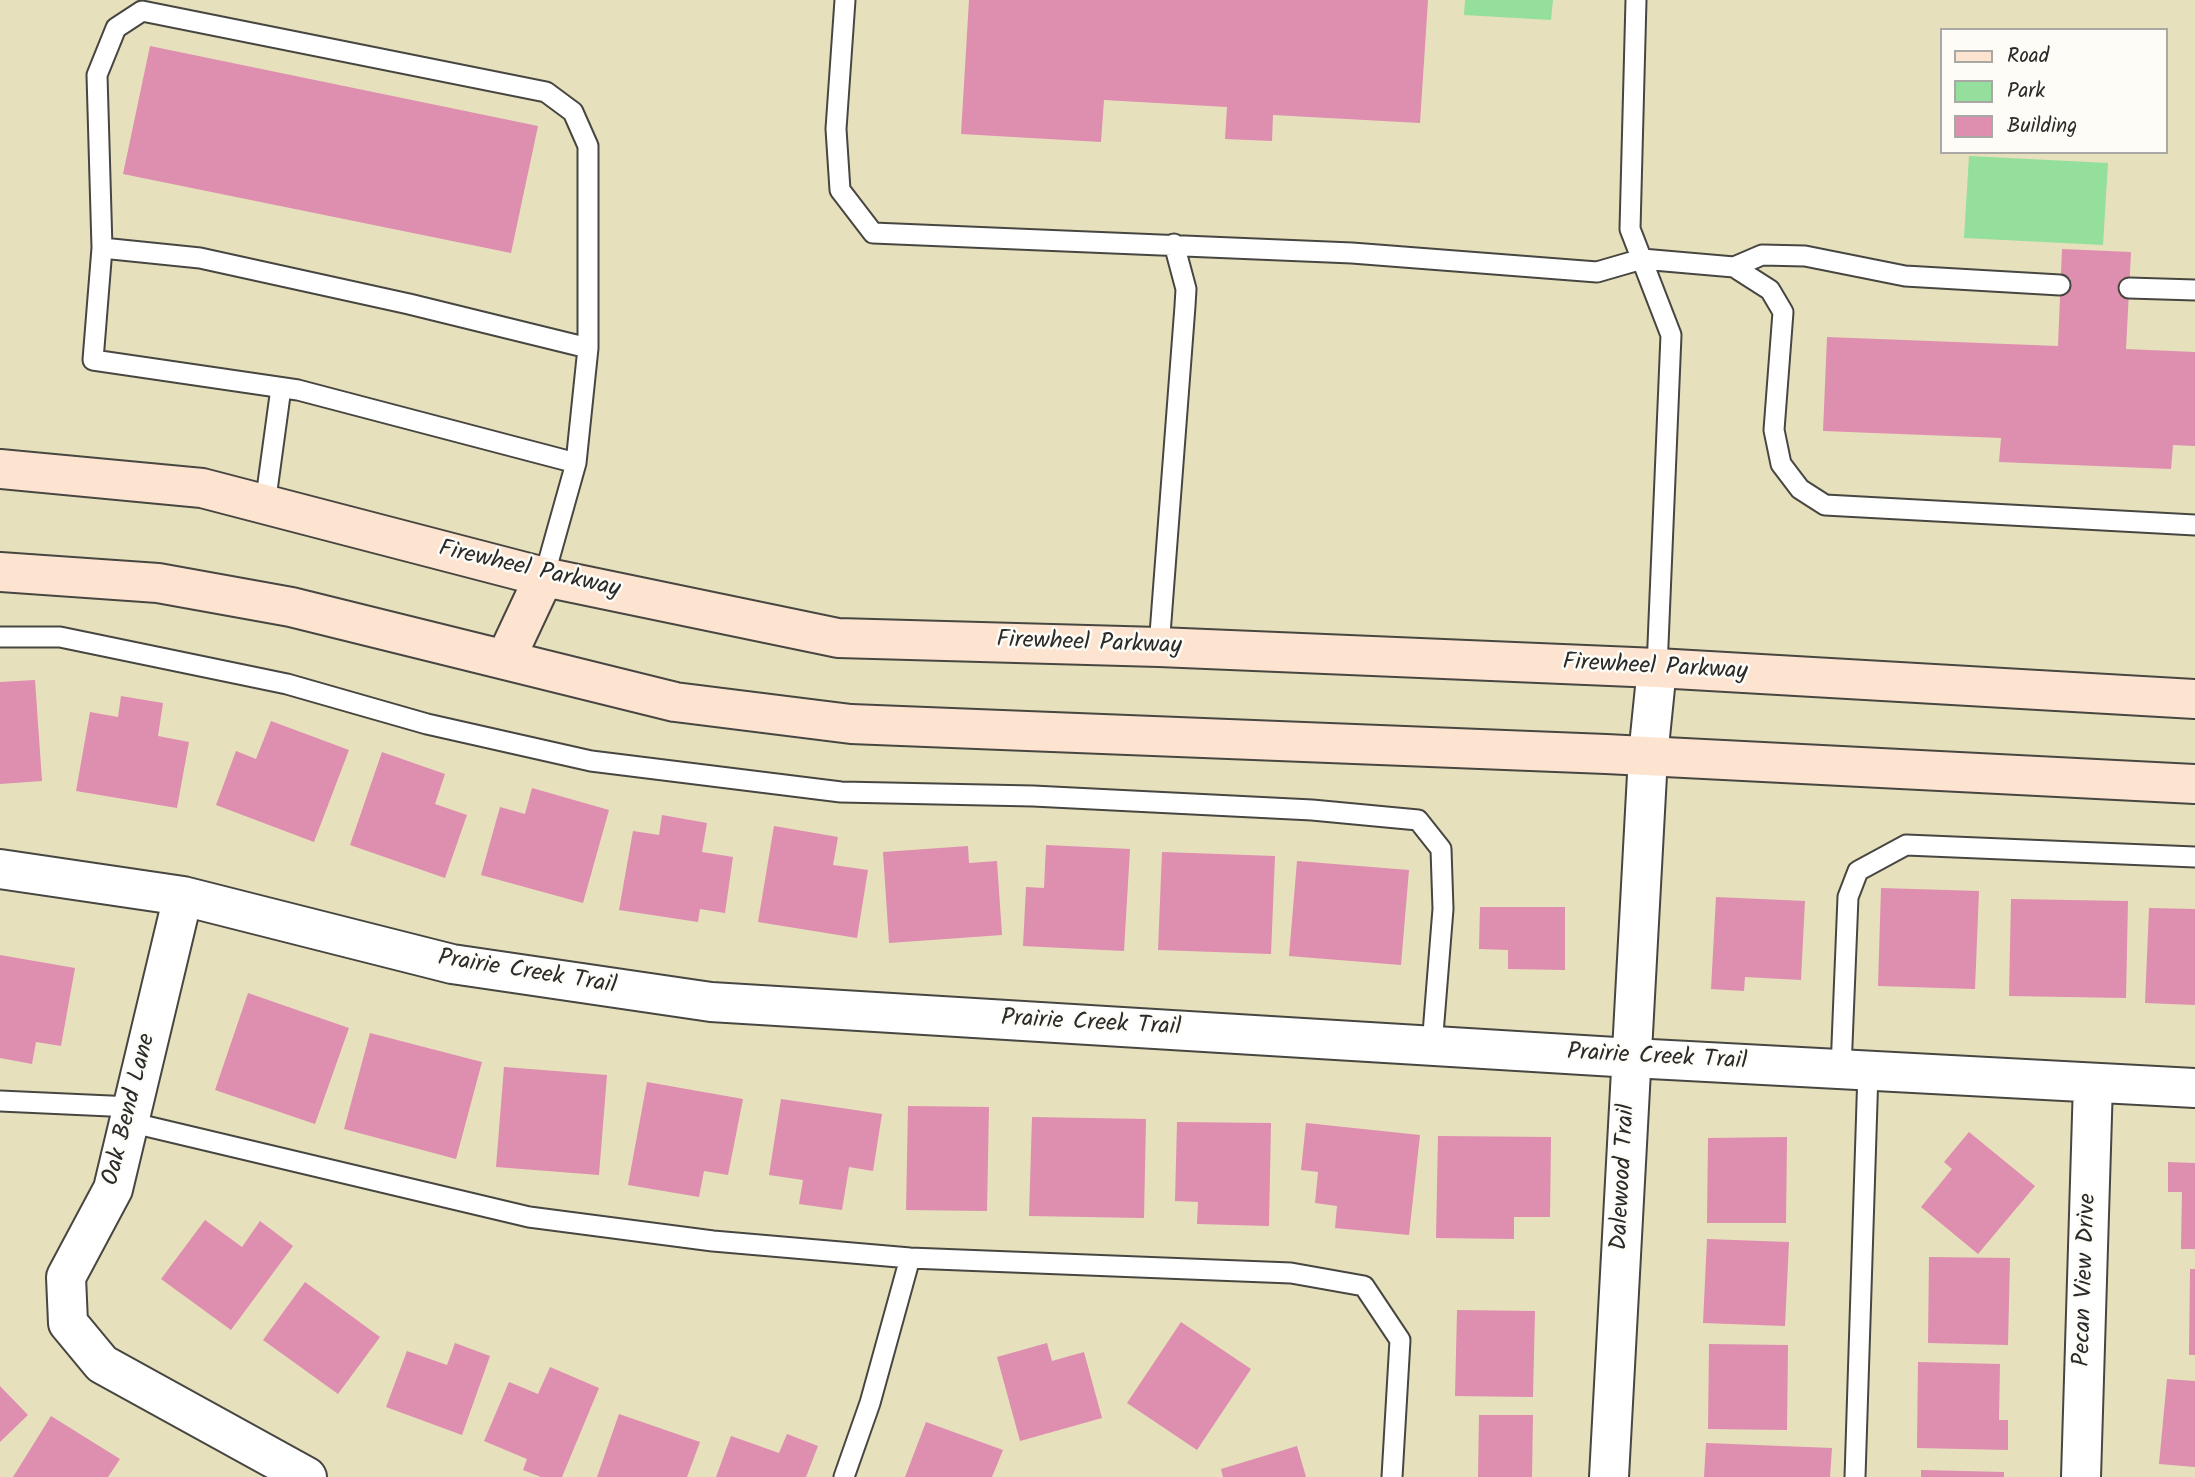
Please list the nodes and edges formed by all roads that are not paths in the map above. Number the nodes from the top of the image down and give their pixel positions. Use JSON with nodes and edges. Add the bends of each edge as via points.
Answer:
{"nodes":[{"id":1,"x":845,"y":0,"type":"edge"},
{"id":2,"x":1636,"y":0,"type":"edge"},
{"id":3,"x":1174,"y":244,"type":"junction"},
{"id":4,"x":102,"y":248,"type":"junction"},
{"id":5,"x":1642,"y":259,"type":"junction"},
{"id":6,"x":1734,"y":267,"type":"junction"},
{"id":7,"x":2060,"y":285,"type":"dead end"},
{"id":8,"x":2129,"y":288,"type":"dead end"},
{"id":9,"x":2195,"y":289,"type":"edge"},
{"id":10,"x":588,"y":348,"type":"junction"},
{"id":11,"x":281,"y":388,"type":"junction"},
{"id":12,"x":576,"y":463,"type":"junction"},
{"id":13,"x":0,"y":469,"type":"edge"},
{"id":14,"x":265,"y":505,"type":"junction"},
{"id":15,"x":2195,"y":525,"type":"edge"},
{"id":16,"x":0,"y":572,"type":"edge"},
{"id":17,"x":544,"y":577,"type":"junction"},
{"id":18,"x":0,"y":637,"type":"edge"},
{"id":19,"x":1159,"y":647,"type":"junction"},
{"id":20,"x":506,"y":659,"type":"junction"},
{"id":21,"x":1657,"y":668,"type":"junction"},
{"id":22,"x":2195,"y":699,"type":"edge"},
{"id":23,"x":1648,"y":756,"type":"junction"},
{"id":24,"x":2195,"y":784,"type":"edge"},
{"id":25,"x":2195,"y":857,"type":"edge"},
{"id":26,"x":0,"y":869,"type":"edge"},
{"id":27,"x":183,"y":896,"type":"junction"},
{"id":28,"x":1432,"y":1046,"type":"junction"},
{"id":29,"x":1632,"y":1058,"type":"junction"},
{"id":30,"x":1854,"y":1070,"type":"junction"},
{"id":31,"x":2093,"y":1083,"type":"junction"},
{"id":32,"x":2195,"y":1088,"type":"edge"},
{"id":33,"x":0,"y":1101,"type":"edge"},
{"id":34,"x":130,"y":1115,"type":"junction"},
{"id":35,"x":910,"y":1258,"type":"junction"},
{"id":36,"x":307,"y":1477,"type":"edge"},
{"id":37,"x":844,"y":1477,"type":"edge"},
{"id":38,"x":1392,"y":1477,"type":"edge"},
{"id":39,"x":1609,"y":1477,"type":"edge"},
{"id":40,"x":1855,"y":1477,"type":"edge"},
{"id":41,"x":2081,"y":1477,"type":"edge"}],
"edges":[{"from":1,"to":3,"type":"lane","via":[[836,129],[840,190],[873,233]]},
{"from":2,"to":5,"type":"lane","via":[[1630,229]]},
{"from":3,"to":5,"type":"lane","via":[[1597,272]]},
{"from":3,"to":19,"type":"lane","via":[[1186,289]]},
{"from":4,"to":10,"type":"lane","via":[[225,264]]},
{"from":4,"to":10,"type":"lane","via":[[97,75],[116,28],[142,11],[546,92],[573,112],[588,146]]},
{"from":4,"to":11,"type":"lane","via":[[93,360]]},
{"from":5,"to":6,"type":"lane"},
{"from":5,"to":21,"type":"lane","via":[[1671,335]]},
{"from":6,"to":7,"type":"lane","via":[[1762,255],[1805,256],[1905,276]]},
{"from":6,"to":15,"type":"lane","via":[[1770,290],[1783,312],[1774,430],[1781,464],[1800,489],[1825,505]]},
{"from":8,"to":9,"type":"lane"},
{"from":10,"to":12,"type":"lane"},
{"from":11,"to":12,"type":"lane"},
{"from":11,"to":14,"type":"lane"},
{"from":12,"to":17,"type":"lane"},
{"from":13,"to":14,"type":"main road","name":"Firewheel Parkway","via":[[202,488]]},
{"from":14,"to":17,"type":"main road","name":"Firewheel Parkway"},
{"from":16,"to":20,"type":"main road","via":[[158,583],[291,607]]},
{"from":17,"to":19,"type":"main road","name":"Firewheel Parkway","via":[[838,638]]},
{"from":17,"to":20,"type":"main road"},
{"from":18,"to":28,"type":"lane","via":[[60,637],[274,681],[427,724],[591,761],[841,792],[1033,796],[1418,820],[1441,849],[1443,909]]},
{"from":19,"to":21,"type":"main road","name":"Firewheel Parkway"},
{"from":20,"to":23,"type":"main road","via":[[675,702],[851,724]]},
{"from":21,"to":22,"type":"main road","name":"Firewheel Parkway"},
{"from":21,"to":23,"type":"street","name":"Dalewood Trail"},
{"from":23,"to":24,"type":"main road"},
{"from":23,"to":29,"type":"street","name":"Dalewood Trail"},
{"from":25,"to":30,"type":"lane","via":[[1906,845],[1858,871],[1848,897]]},
{"from":26,"to":27,"type":"street","name":"Prairie Creek Trail"},
{"from":27,"to":28,"type":"street","name":"Prairie Creek Trail","via":[[452,964],[711,1002]]},
{"from":27,"to":34,"type":"street","name":"Oak Bend Lane"},
{"from":28,"to":29,"type":"street","name":"Prairie Creek Trail"},
{"from":29,"to":30,"type":"street","name":"Prairie Creek Trail"},
{"from":29,"to":39,"type":"street","name":"Dalewood Trail"},
{"from":30,"to":31,"type":"street","name":"Prairie Creek Trail"},
{"from":30,"to":40,"type":"lane"},
{"from":31,"to":32,"type":"street","name":"Prairie Creek Trail"},
{"from":31,"to":41,"type":"street","name":"Pecan View Drive"},
{"from":33,"to":34,"type":"lane"},
{"from":34,"to":35,"type":"lane","via":[[529,1217],[713,1241]]},
{"from":34,"to":36,"type":"street","name":"Oak Bend Lane","via":[[113,1189],[66,1277],[68,1323],[102,1364]]},
{"from":35,"to":37,"type":"lane"},
{"from":35,"to":38,"type":"lane","via":[[1291,1272],[1364,1286],[1400,1340]]}]}
